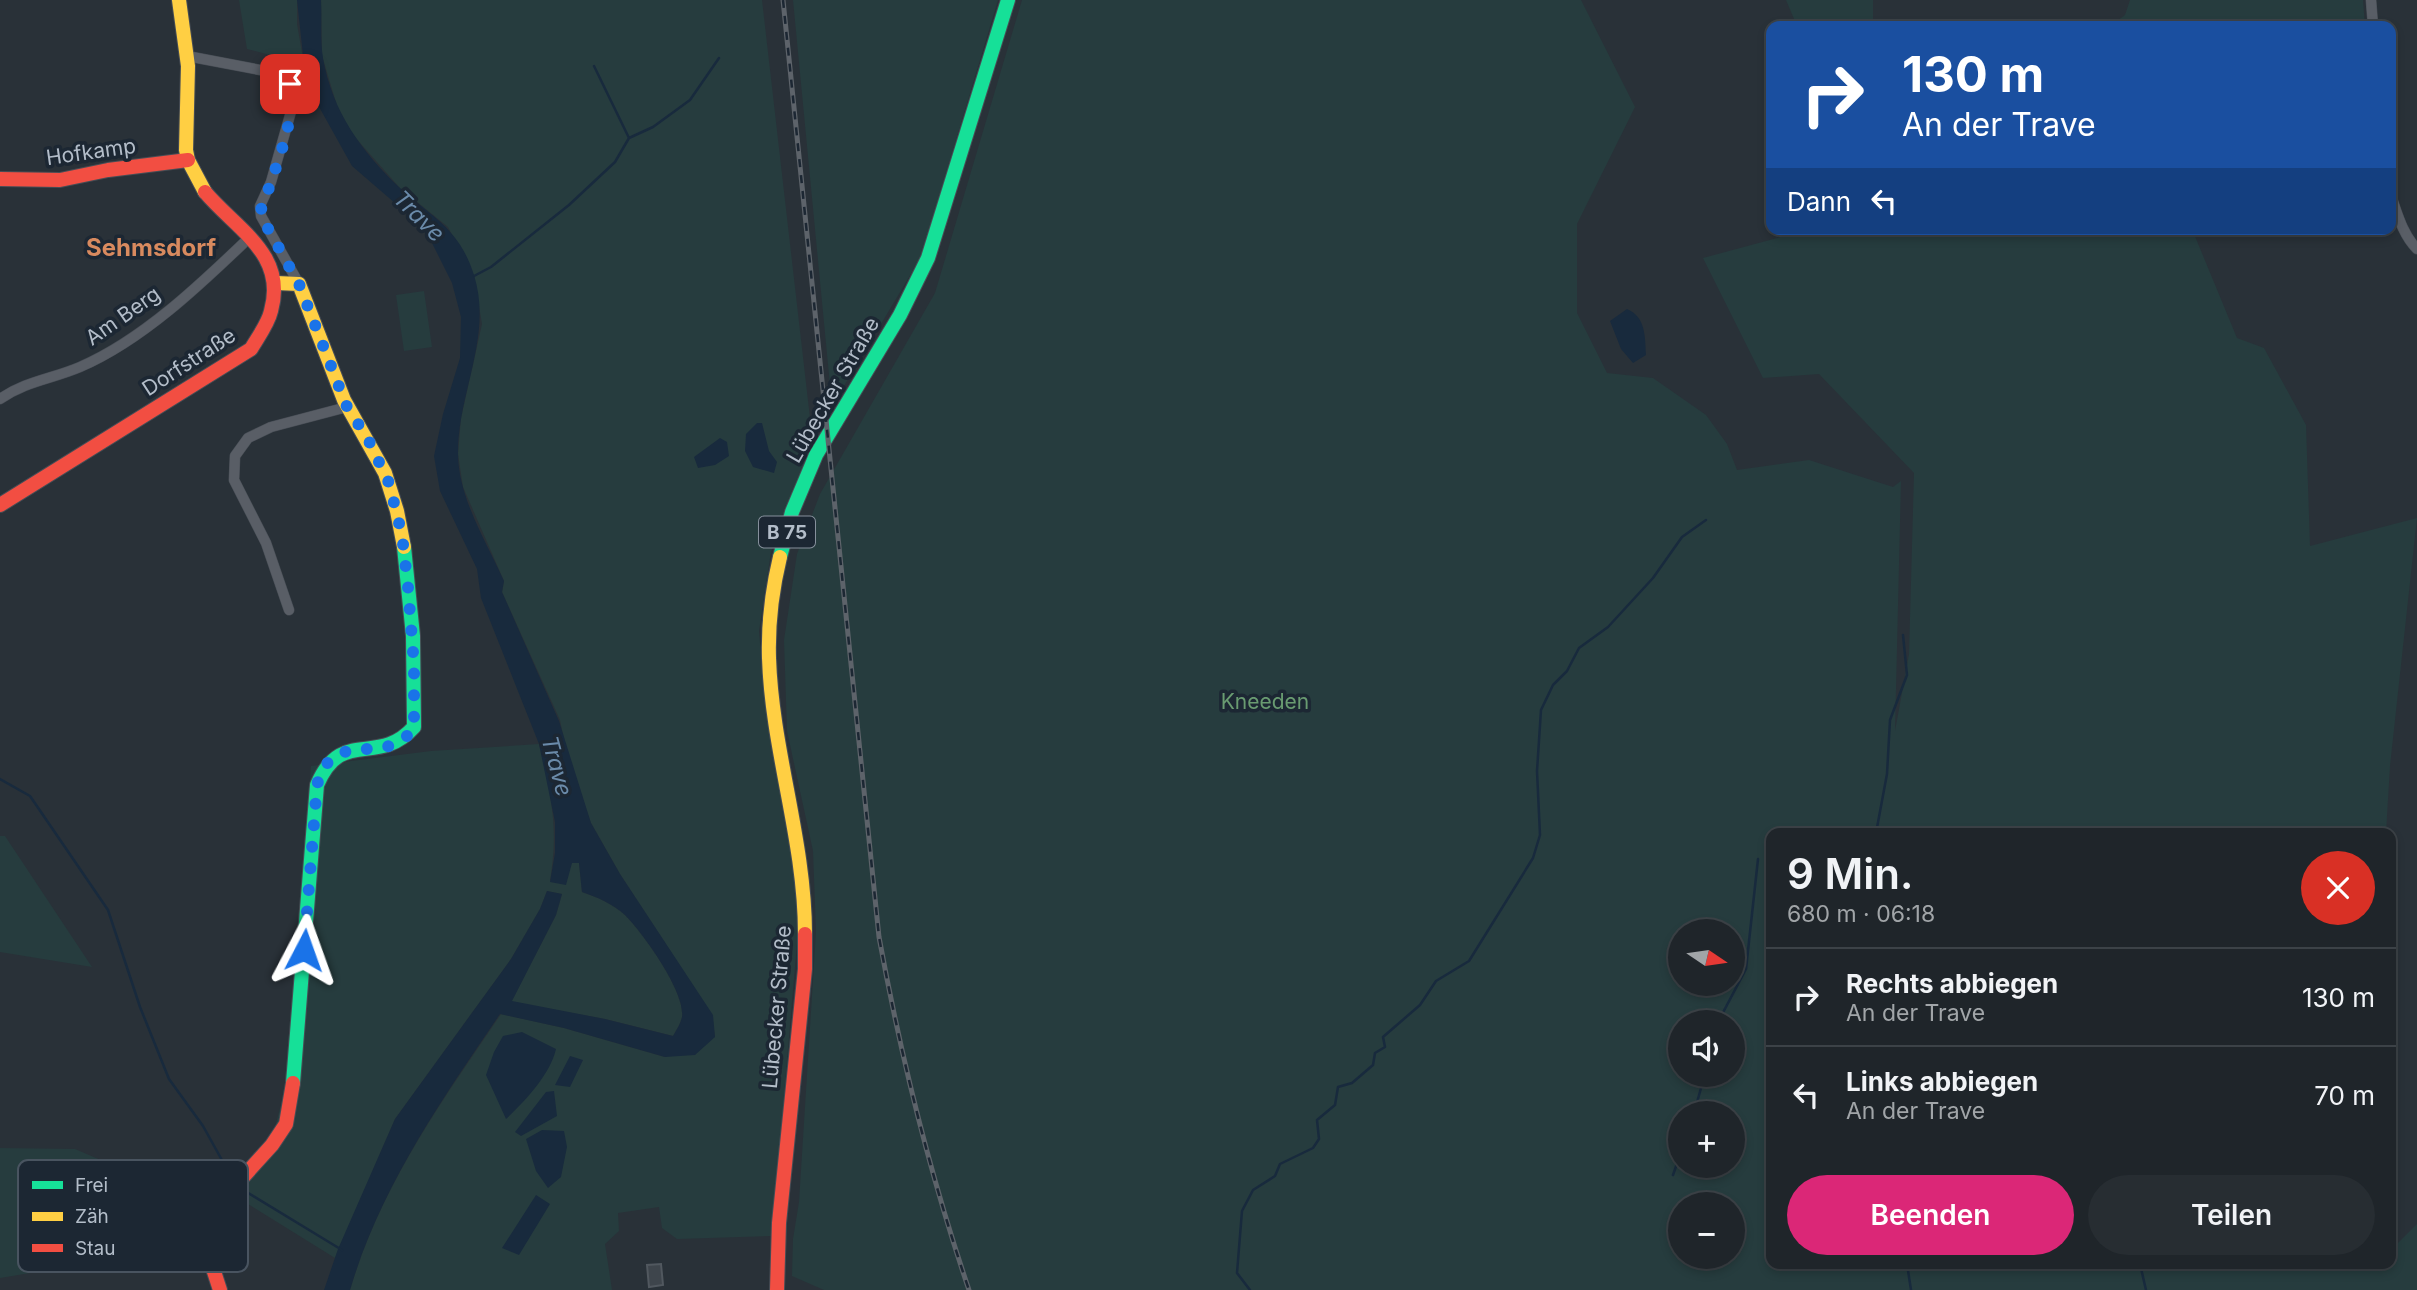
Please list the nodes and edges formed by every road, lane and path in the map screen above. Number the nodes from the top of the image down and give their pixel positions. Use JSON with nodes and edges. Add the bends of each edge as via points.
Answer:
{"nodes":[{"id":1,"x":179,"y":0,"type":"edge"},
{"id":2,"x":1008,"y":0,"type":"edge"},
{"id":3,"x":2371,"y":0,"type":"edge"},
{"id":4,"x":2373,"y":21,"type":"edge"},
{"id":5,"x":187,"y":56,"type":"junction"},
{"id":6,"x":188,"y":160,"type":"junction"},
{"id":7,"x":0,"y":179,"type":"edge"},
{"id":8,"x":2396,"y":212,"type":"edge"},
{"id":9,"x":251,"y":236,"type":"junction"},
{"id":10,"x":2417,"y":249,"type":"edge"},
{"id":11,"x":276,"y":283,"type":"junction"},
{"id":12,"x":299,"y":284,"type":"junction"},
{"id":13,"x":0,"y":399,"type":"edge"},
{"id":14,"x":347,"y":407,"type":"junction"},
{"id":15,"x":0,"y":505,"type":"edge"},
{"id":16,"x":289,"y":610,"type":"dead end"},
{"id":17,"x":248,"y":1173,"type":"edge"},
{"id":18,"x":215,"y":1272,"type":"edge"},
{"id":19,"x":220,"y":1290,"type":"edge"},
{"id":20,"x":777,"y":1290,"type":"edge"}],
"edges":[{"from":1,"to":5,"type":"main road"},
{"from":2,"to":20,"type":"main road","name":"Lübecker Straße","number":"B 75","via":[[922,272],[810,467],[793,509],[773,591],[769,684],[805,890],[805,969],[779,1223]]},
{"from":3,"to":4,"type":"street"},
{"from":5,"to":6,"type":"main road"},
{"from":5,"to":12,"type":"street","via":[[281,74],[290,84],[293,101],[271,183],[260,206],[265,227]]},
{"from":6,"to":7,"type":"main road","name":"Hofkamp","via":[[60,180]]},
{"from":6,"to":9,"type":"main road","via":[[196,182]]},
{"from":8,"to":10,"type":"street"},
{"from":9,"to":11,"type":"main road","via":[[269,261]]},
{"from":9,"to":13,"type":"street","name":"Am Berg","via":[[206,279],[118,347],[78,368],[16,388]]},
{"from":11,"to":12,"type":"main road"},
{"from":11,"to":15,"type":"main road","name":"Dorfstraße","via":[[272,313],[251,349]]},
{"from":12,"to":14,"type":"main road"},
{"from":14,"to":16,"type":"street","via":[[271,427],[247,438],[235,456],[234,480],[266,543]]},
{"from":14,"to":17,"type":"main road","via":[[389,483],[402,535],[414,665],[414,727],[400,742],[337,754],[322,766],[293,1087],[286,1124]]},
{"from":18,"to":19,"type":"main road"}]}
